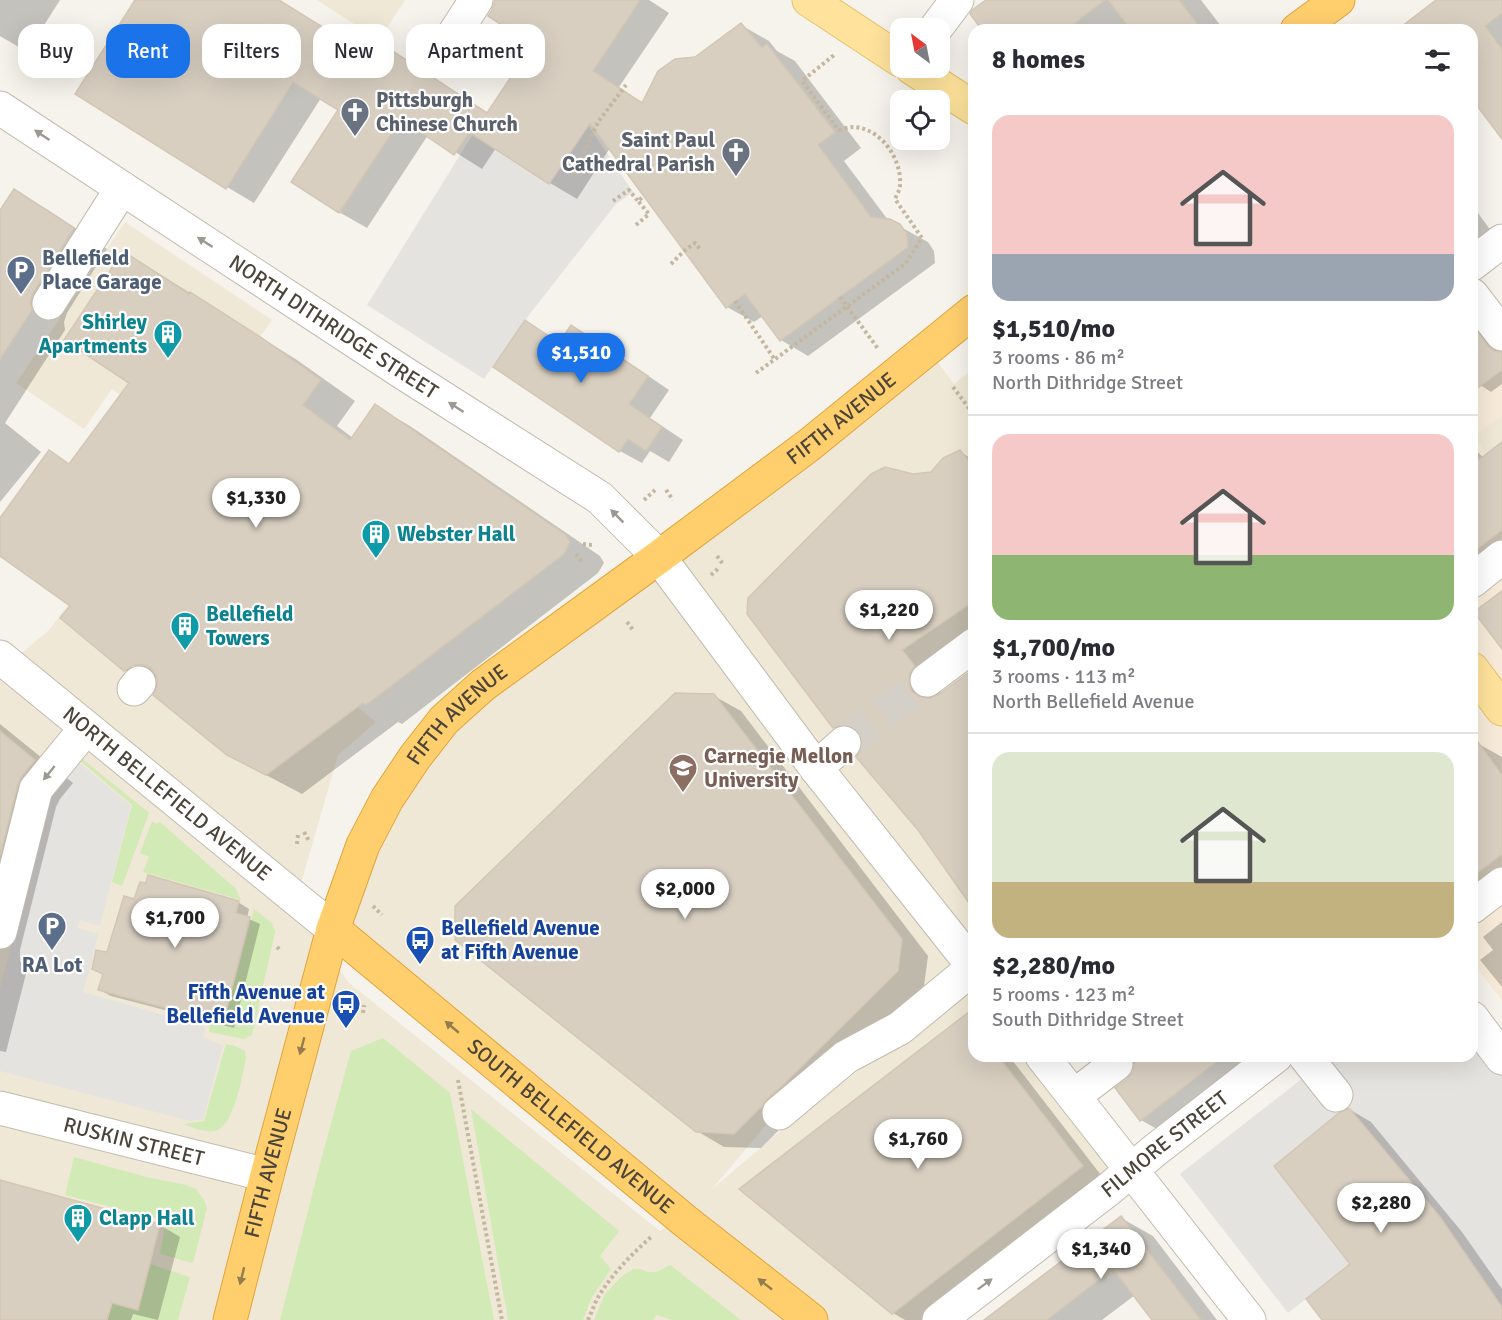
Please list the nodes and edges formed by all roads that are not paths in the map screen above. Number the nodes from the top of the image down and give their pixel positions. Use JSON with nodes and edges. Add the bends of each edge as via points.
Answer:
{"nodes":[{"id":1,"x":476,"y":0,"type":"edge"},
{"id":2,"x":957,"y":0,"type":"edge"},
{"id":3,"x":1338,"y":0,"type":"edge"},
{"id":4,"x":830,"y":6,"type":"edge"},
{"id":5,"x":944,"y":18,"type":"edge"},
{"id":6,"x":461,"y":24,"type":"edge"},
{"id":7,"x":1305,"y":24,"type":"edge"},
{"id":8,"x":890,"y":52,"type":"edge"},
{"id":9,"x":928,"y":78,"type":"edge"},
{"id":10,"x":968,"y":104,"type":"edge"},
{"id":11,"x":0,"y":108,"type":"edge"},
{"id":12,"x":122,"y":188,"type":"junction"},
{"id":13,"x":1502,"y":241,"type":"edge"},
{"id":14,"x":1478,"y":259,"type":"edge"},
{"id":15,"x":49,"y":303,"type":"dead end"},
{"id":16,"x":1478,"y":303,"type":"edge"},
{"id":17,"x":968,"y":316,"type":"edge"},
{"id":18,"x":1502,"y":334,"type":"edge"},
{"id":19,"x":659,"y":557,"type":"junction"},
{"id":20,"x":1502,"y":557,"type":"edge"},
{"id":21,"x":1478,"y":576,"type":"edge"},
{"id":22,"x":968,"y":649,"type":"edge"},
{"id":23,"x":0,"y":657,"type":"edge"},
{"id":24,"x":1478,"y":677,"type":"edge"},
{"id":25,"x":927,"y":680,"type":"tunnel mouth"},
{"id":26,"x":1502,"y":709,"type":"edge"},
{"id":27,"x":86,"y":728,"type":"junction"},
{"id":28,"x":844,"y":743,"type":"tunnel mouth"},
{"id":29,"x":816,"y":768,"type":"junction"},
{"id":30,"x":1502,"y":884,"type":"edge"},
{"id":31,"x":1478,"y":902,"type":"edge"},
{"id":32,"x":333,"y":929,"type":"junction"},
{"id":33,"x":0,"y":932,"type":"edge"},
{"id":34,"x":968,"y":961,"type":"edge"},
{"id":35,"x":968,"y":971,"type":"edge"},
{"id":36,"x":1478,"y":1026,"type":"edge"},
{"id":37,"x":1502,"y":1058,"type":"edge"},
{"id":38,"x":1047,"y":1062,"type":"edge"},
{"id":39,"x":1268,"y":1062,"type":"edge"},
{"id":40,"x":1310,"y":1062,"type":"edge"},
{"id":41,"x":1116,"y":1064,"type":"dead end"},
{"id":42,"x":1336,"y":1095,"type":"dead end"},
{"id":43,"x":1074,"y":1096,"type":"junction"},
{"id":44,"x":0,"y":1108,"type":"edge"},
{"id":45,"x":779,"y":1113,"type":"dead end"},
{"id":46,"x":1131,"y":1171,"type":"junction"},
{"id":47,"x":267,"y":1175,"type":"junction"},
{"id":48,"x":230,"y":1320,"type":"edge"},
{"id":49,"x":811,"y":1320,"type":"edge"},
{"id":50,"x":939,"y":1320,"type":"edge"},
{"id":51,"x":1249,"y":1320,"type":"edge"}],
"edges":[{"from":1,"to":6,"type":"street"},
{"from":2,"to":5,"type":"street"},
{"from":3,"to":7,"type":"highway"},
{"from":4,"to":8,"type":"main road"},
{"from":9,"to":10,"type":"main road"},
{"from":12,"to":11,"type":"street","name":"NORTH DITHRIDGE STREET","one_way":true},
{"from":12,"to":15,"type":"street"},
{"from":19,"to":12,"type":"street","name":"NORTH DITHRIDGE STREET","one_way":true,"via":[[600,498]]},
{"from":13,"to":14,"type":"street"},
{"from":16,"to":18,"type":"street"},
{"from":17,"to":19,"type":"highway","name":"FIFTH AVENUE","via":[[809,445]]},
{"from":19,"to":29,"type":"street","name":"NORTH DITHRIDGE STREET"},
{"from":19,"to":32,"type":"highway","name":"FIFTH AVENUE","via":[[483,685],[444,720],[387,799],[363,845]]},
{"from":20,"to":21,"type":"street"},
{"from":22,"to":25,"type":"street"},
{"from":23,"to":27,"type":"street","name":"NORTH BELLEFIELD AVENUE"},
{"from":24,"to":26,"type":"main road"},
{"from":27,"to":32,"type":"street","name":"NORTH BELLEFIELD AVENUE"},
{"from":27,"to":33,"type":"street","one_way":true,"via":[[36,789]]},
{"from":28,"to":29,"type":"street"},
{"from":29,"to":34,"type":"street","name":"NORTH DITHRIDGE STREET"},
{"from":30,"to":31,"type":"street"},
{"from":32,"to":47,"type":"highway","name":"FIFTH AVENUE","one_way":true},
{"from":49,"to":32,"type":"highway","name":"SOUTH BELLEFIELD AVENUE","one_way":true,"via":[[685,1221]]},
{"from":35,"to":45,"type":"street","via":[[900,1028],[846,1057]]},
{"from":36,"to":37,"type":"street"},
{"from":38,"to":43,"type":"street"},
{"from":39,"to":46,"type":"street","name":"FILMORE STREET"},
{"from":40,"to":42,"type":"street"},
{"from":41,"to":43,"type":"street"},
{"from":43,"to":46,"type":"street"},
{"from":44,"to":47,"type":"street","name":"RUSKIN STREET"},
{"from":50,"to":46,"type":"street","name":"FILMORE STREET","one_way":true},
{"from":46,"to":51,"type":"street"},
{"from":47,"to":48,"type":"highway","name":"FIFTH AVENUE","one_way":true}]}
